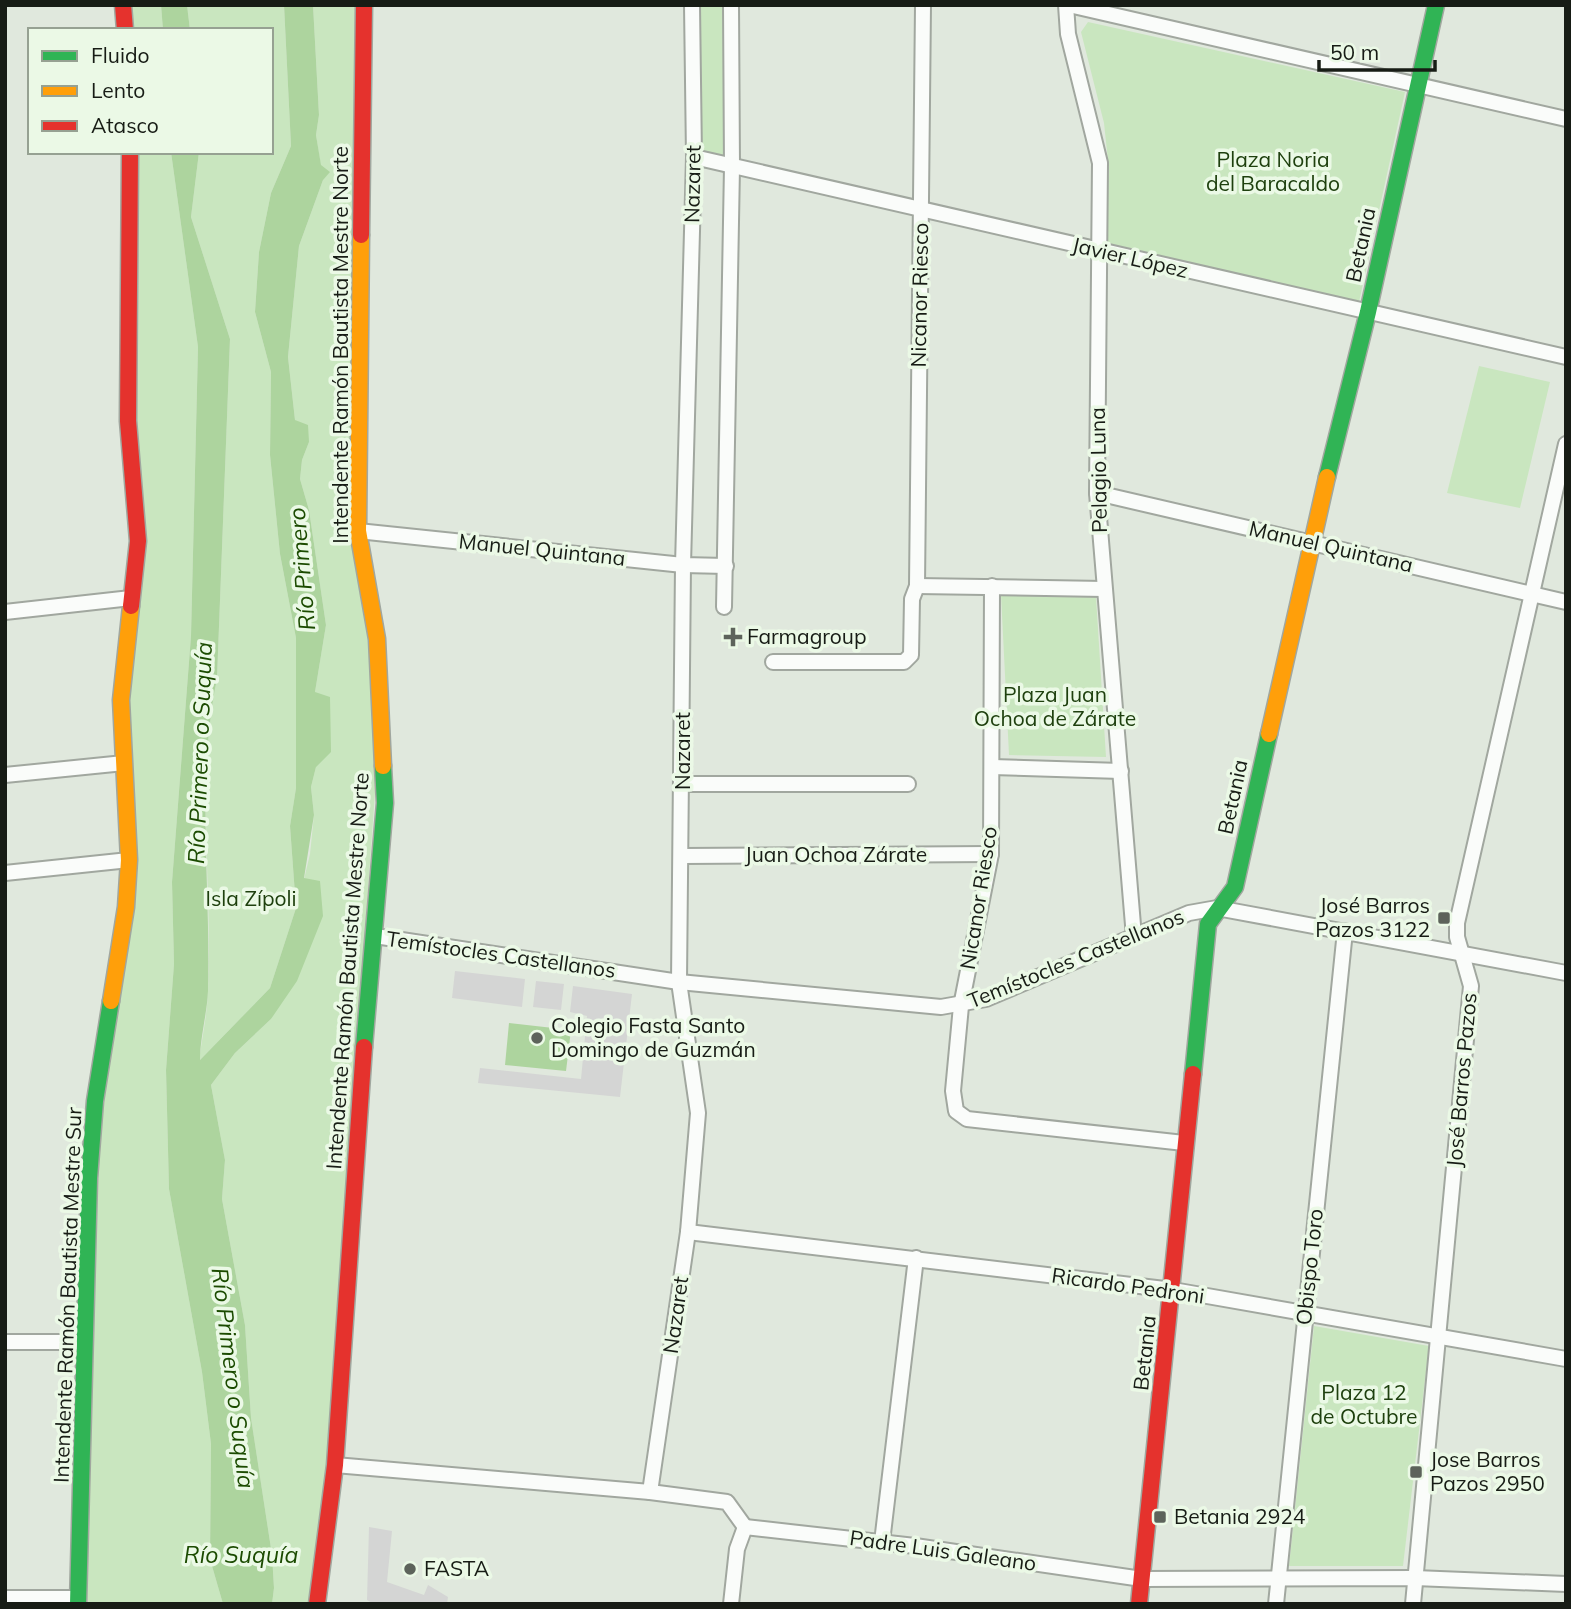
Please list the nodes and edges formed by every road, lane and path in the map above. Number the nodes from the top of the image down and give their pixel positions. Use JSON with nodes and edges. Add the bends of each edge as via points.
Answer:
{"nodes":[{"id":1,"x":123,"y":5,"type":"edge"},
{"id":2,"x":364,"y":5,"type":"edge"},
{"id":3,"x":692,"y":5,"type":"edge"},
{"id":4,"x":731,"y":5,"type":"edge"},
{"id":5,"x":923,"y":5,"type":"edge"},
{"id":6,"x":1067,"y":5,"type":"edge"},
{"id":7,"x":1436,"y":5,"type":"edge"},
{"id":8,"x":125,"y":28,"type":"edge"},
{"id":9,"x":1416,"y":85,"type":"junction"},
{"id":10,"x":1566,"y":119,"type":"edge"},
{"id":11,"x":130,"y":154,"type":"edge"},
{"id":12,"x":694,"y":157,"type":"junction"},
{"id":13,"x":732,"y":167,"type":"junction"},
{"id":14,"x":921,"y":211,"type":"junction"},
{"id":15,"x":1099,"y":251,"type":"junction"},
{"id":16,"x":1368,"y":312,"type":"junction"},
{"id":17,"x":1566,"y":357,"type":"edge"},
{"id":18,"x":1566,"y":444,"type":"edge"},
{"id":19,"x":1097,"y":493,"type":"junction"},
{"id":20,"x":358,"y":531,"type":"junction"},
{"id":21,"x":1311,"y":541,"type":"junction"},
{"id":22,"x":683,"y":565,"type":"junction"},
{"id":23,"x":726,"y":566,"type":"junction"},
{"id":24,"x":917,"y":586,"type":"junction"},
{"id":25,"x":992,"y":586,"type":"junction"},
{"id":26,"x":1104,"y":589,"type":"junction"},
{"id":27,"x":1530,"y":594,"type":"junction"},
{"id":28,"x":131,"y":598,"type":"junction"},
{"id":29,"x":1566,"y":602,"type":"edge"},
{"id":30,"x":724,"y":607,"type":"dead end"},
{"id":31,"x":5,"y":612,"type":"edge"},
{"id":32,"x":773,"y":662,"type":"dead end"},
{"id":33,"x":124,"y":763,"type":"junction"},
{"id":34,"x":992,"y":766,"type":"junction"},
{"id":35,"x":1121,"y":771,"type":"junction"},
{"id":36,"x":5,"y":775,"type":"edge"},
{"id":37,"x":683,"y":784,"type":"junction"},
{"id":38,"x":908,"y":784,"type":"dead end"},
{"id":39,"x":991,"y":854,"type":"junction"},
{"id":40,"x":682,"y":856,"type":"junction"},
{"id":41,"x":129,"y":860,"type":"junction"},
{"id":42,"x":5,"y":873,"type":"edge"},
{"id":43,"x":1217,"y":908,"type":"junction"},
{"id":44,"x":1345,"y":931,"type":"junction"},
{"id":45,"x":375,"y":936,"type":"junction"},
{"id":46,"x":1134,"y":937,"type":"junction"},
{"id":47,"x":1460,"y":952,"type":"junction"},
{"id":48,"x":1566,"y":973,"type":"edge"},
{"id":49,"x":679,"y":982,"type":"junction"},
{"id":50,"x":961,"y":1006,"type":"junction"},
{"id":51,"x":1184,"y":1143,"type":"junction"},
{"id":52,"x":688,"y":1232,"type":"junction"},
{"id":53,"x":916,"y":1258,"type":"junction"},
{"id":54,"x":1173,"y":1290,"type":"junction"},
{"id":55,"x":1305,"y":1312,"type":"junction"},
{"id":56,"x":1438,"y":1336,"type":"junction"},
{"id":57,"x":5,"y":1342,"type":"edge"},
{"id":58,"x":84,"y":1342,"type":"junction"},
{"id":59,"x":1566,"y":1359,"type":"edge"},
{"id":60,"x":335,"y":1465,"type":"junction"},
{"id":61,"x":650,"y":1492,"type":"junction"},
{"id":62,"x":745,"y":1527,"type":"junction"},
{"id":63,"x":882,"y":1542,"type":"junction"},
{"id":64,"x":1415,"y":1578,"type":"junction"},
{"id":65,"x":1142,"y":1579,"type":"junction"},
{"id":66,"x":1279,"y":1579,"type":"junction"},
{"id":67,"x":1566,"y":1584,"type":"edge"},
{"id":68,"x":5,"y":1598,"type":"edge"},
{"id":69,"x":77,"y":1601,"type":"edge"},
{"id":70,"x":317,"y":1604,"type":"edge"},
{"id":71,"x":731,"y":1604,"type":"edge"},
{"id":72,"x":1139,"y":1604,"type":"edge"},
{"id":73,"x":1276,"y":1604,"type":"edge"},
{"id":74,"x":1413,"y":1604,"type":"edge"}],
"edges":[{"from":1,"to":8,"type":"main road"},
{"from":2,"to":20,"type":"main road","name":"Intendente Ramón Bautista Mestre Norte"},
{"from":3,"to":12,"type":"street","name":"Nazaret"},
{"from":4,"to":13,"type":"street","name":"Nazaret"},
{"from":5,"to":14,"type":"street","name":"Nicanor Riesco"},
{"from":6,"to":9,"type":"street"},
{"from":6,"to":15,"type":"street","name":"Pelagio Luna","via":[[1068,34],[1100,163]]},
{"from":7,"to":9,"type":"main road","name":"Betania"},
{"from":9,"to":10,"type":"street"},
{"from":9,"to":16,"type":"main road","name":"Betania"},
{"from":11,"to":28,"type":"main road","name":"Intendente Ramón Bautista Mestre Sur","via":[[128,421],[138,541]]},
{"from":12,"to":13,"type":"street","name":"Javier López"},
{"from":12,"to":22,"type":"street","name":"Nazaret"},
{"from":13,"to":14,"type":"street","name":"Javier López"},
{"from":13,"to":23,"type":"street","name":"Nazaret"},
{"from":14,"to":15,"type":"street","name":"Javier López"},
{"from":14,"to":24,"type":"street","name":"Nicanor Riesco"},
{"from":15,"to":16,"type":"street","name":"Javier López"},
{"from":15,"to":19,"type":"street","name":"Pelagio Luna"},
{"from":16,"to":17,"type":"street","name":"Javier López"},
{"from":16,"to":21,"type":"main road","name":"Betania"},
{"from":18,"to":27,"type":"street","name":"José Barros Pazos"},
{"from":19,"to":21,"type":"street","name":"Manuel Quintana"},
{"from":19,"to":26,"type":"street","name":"Pelagio Luna"},
{"from":20,"to":22,"type":"street","name":"Manuel Quintana"},
{"from":20,"to":45,"type":"main road","name":"Intendente Ramón Bautista Mestre Norte","via":[[382,695],[385,803]]},
{"from":21,"to":27,"type":"street","name":"Manuel Quintana"},
{"from":21,"to":43,"type":"main road","name":"Betania","via":[[1235,887]]},
{"from":22,"to":23,"type":"street","name":"Manuel Quintana"},
{"from":22,"to":37,"type":"street","name":"Nazaret"},
{"from":23,"to":30,"type":"street","name":"Nazaret"},
{"from":24,"to":25,"type":"street"},
{"from":24,"to":32,"type":"street","name":"Nicanor Riesco","via":[[912,599],[911,655],[904,662]]},
{"from":25,"to":26,"type":"street"},
{"from":25,"to":34,"type":"street","name":"Nicanor Riesco"},
{"from":26,"to":35,"type":"street","name":"Pelagio Luna"},
{"from":27,"to":29,"type":"street","name":"Manuel Quintana"},
{"from":27,"to":47,"type":"street","name":"José Barros Pazos","via":[[1457,923]]},
{"from":28,"to":31,"type":"street"},
{"from":28,"to":33,"type":"main road","name":"Intendente Ramón Bautista Mestre Sur","via":[[121,699]]},
{"from":33,"to":36,"type":"street"},
{"from":33,"to":41,"type":"main road","name":"Intendente Ramón Bautista Mestre Sur"},
{"from":34,"to":35,"type":"street"},
{"from":34,"to":39,"type":"street","name":"Nicanor Riesco"},
{"from":35,"to":46,"type":"street","name":"Pelagio Luna"},
{"from":37,"to":38,"type":"street"},
{"from":37,"to":40,"type":"street","name":"Nazaret"},
{"from":39,"to":40,"type":"street","name":"Juan Ochoa Zárate"},
{"from":39,"to":50,"type":"street","name":"Nicanor Riesco"},
{"from":40,"to":49,"type":"street","name":"Nazaret"},
{"from":41,"to":42,"type":"street"},
{"from":41,"to":58,"type":"main road","name":"Intendente Ramón Bautista Mestre Sur","via":[[126,907],[95,1101]]},
{"from":43,"to":44,"type":"street","name":"Temístocles Castellanos"},
{"from":43,"to":46,"type":"street","name":"Temístocles Castellanos","via":[[1189,913]]},
{"from":43,"to":51,"type":"main road","name":"Betania","via":[[1208,924]]},
{"from":44,"to":47,"type":"street","name":"Temístocles Castellanos"},
{"from":44,"to":55,"type":"street","name":"Obispo Toro"},
{"from":45,"to":49,"type":"street","name":"Temístocles Castellanos"},
{"from":45,"to":60,"type":"main road","name":"Intendente Ramón Bautista Mestre Norte"},
{"from":46,"to":50,"type":"street","name":"Temístocles Castellanos"},
{"from":47,"to":48,"type":"street","name":"Temístocles Castellanos"},
{"from":47,"to":56,"type":"street","name":"José Barros Pazos","via":[[1471,986]]},
{"from":49,"to":50,"type":"street","name":"Temístocles Castellanos"},
{"from":49,"to":52,"type":"street","name":"Nazaret","via":[[698,1113]]},
{"from":50,"to":51,"type":"street","name":"Nicanor Riesco","via":[[953,1091],[956,1111],[967,1119]]},
{"from":51,"to":54,"type":"main road","name":"Betania"},
{"from":52,"to":53,"type":"street","name":"Ricardo Pedroni"},
{"from":52,"to":61,"type":"street","name":"Nazaret"},
{"from":53,"to":54,"type":"street","name":"Ricardo Pedroni"},
{"from":53,"to":63,"type":"street"},
{"from":54,"to":55,"type":"street","name":"Ricardo Pedroni"},
{"from":54,"to":65,"type":"main road","name":"Betania"},
{"from":55,"to":56,"type":"street","name":"Ricardo Pedroni"},
{"from":55,"to":66,"type":"street","name":"Obispo Toro"},
{"from":56,"to":59,"type":"street","name":"Ricardo Pedroni"},
{"from":56,"to":64,"type":"street","name":"José Barros Pazos"},
{"from":57,"to":58,"type":"street"},
{"from":58,"to":69,"type":"main road","name":"Intendente Ramón Bautista Mestre Sur"},
{"from":60,"to":61,"type":"street"},
{"from":60,"to":70,"type":"main road","name":"Intendente Ramón Bautista Mestre Norte"},
{"from":61,"to":62,"type":"street","via":[[727,1502]]},
{"from":62,"to":63,"type":"street","name":"Padre Luis Galeano"},
{"from":62,"to":71,"type":"street","via":[[737,1549]]},
{"from":63,"to":65,"type":"street","name":"Padre Luis Galeano"},
{"from":64,"to":66,"type":"street","name":"Padre Luis Galeano"},
{"from":64,"to":67,"type":"street","name":"Padre Luis Galeano"},
{"from":64,"to":74,"type":"street","name":"José Barros Pazos"},
{"from":65,"to":66,"type":"street","name":"Padre Luis Galeano"},
{"from":65,"to":72,"type":"main road","name":"Betania"},
{"from":66,"to":73,"type":"street","name":"Obispo Toro"},
{"from":68,"to":69,"type":"street"}]}
